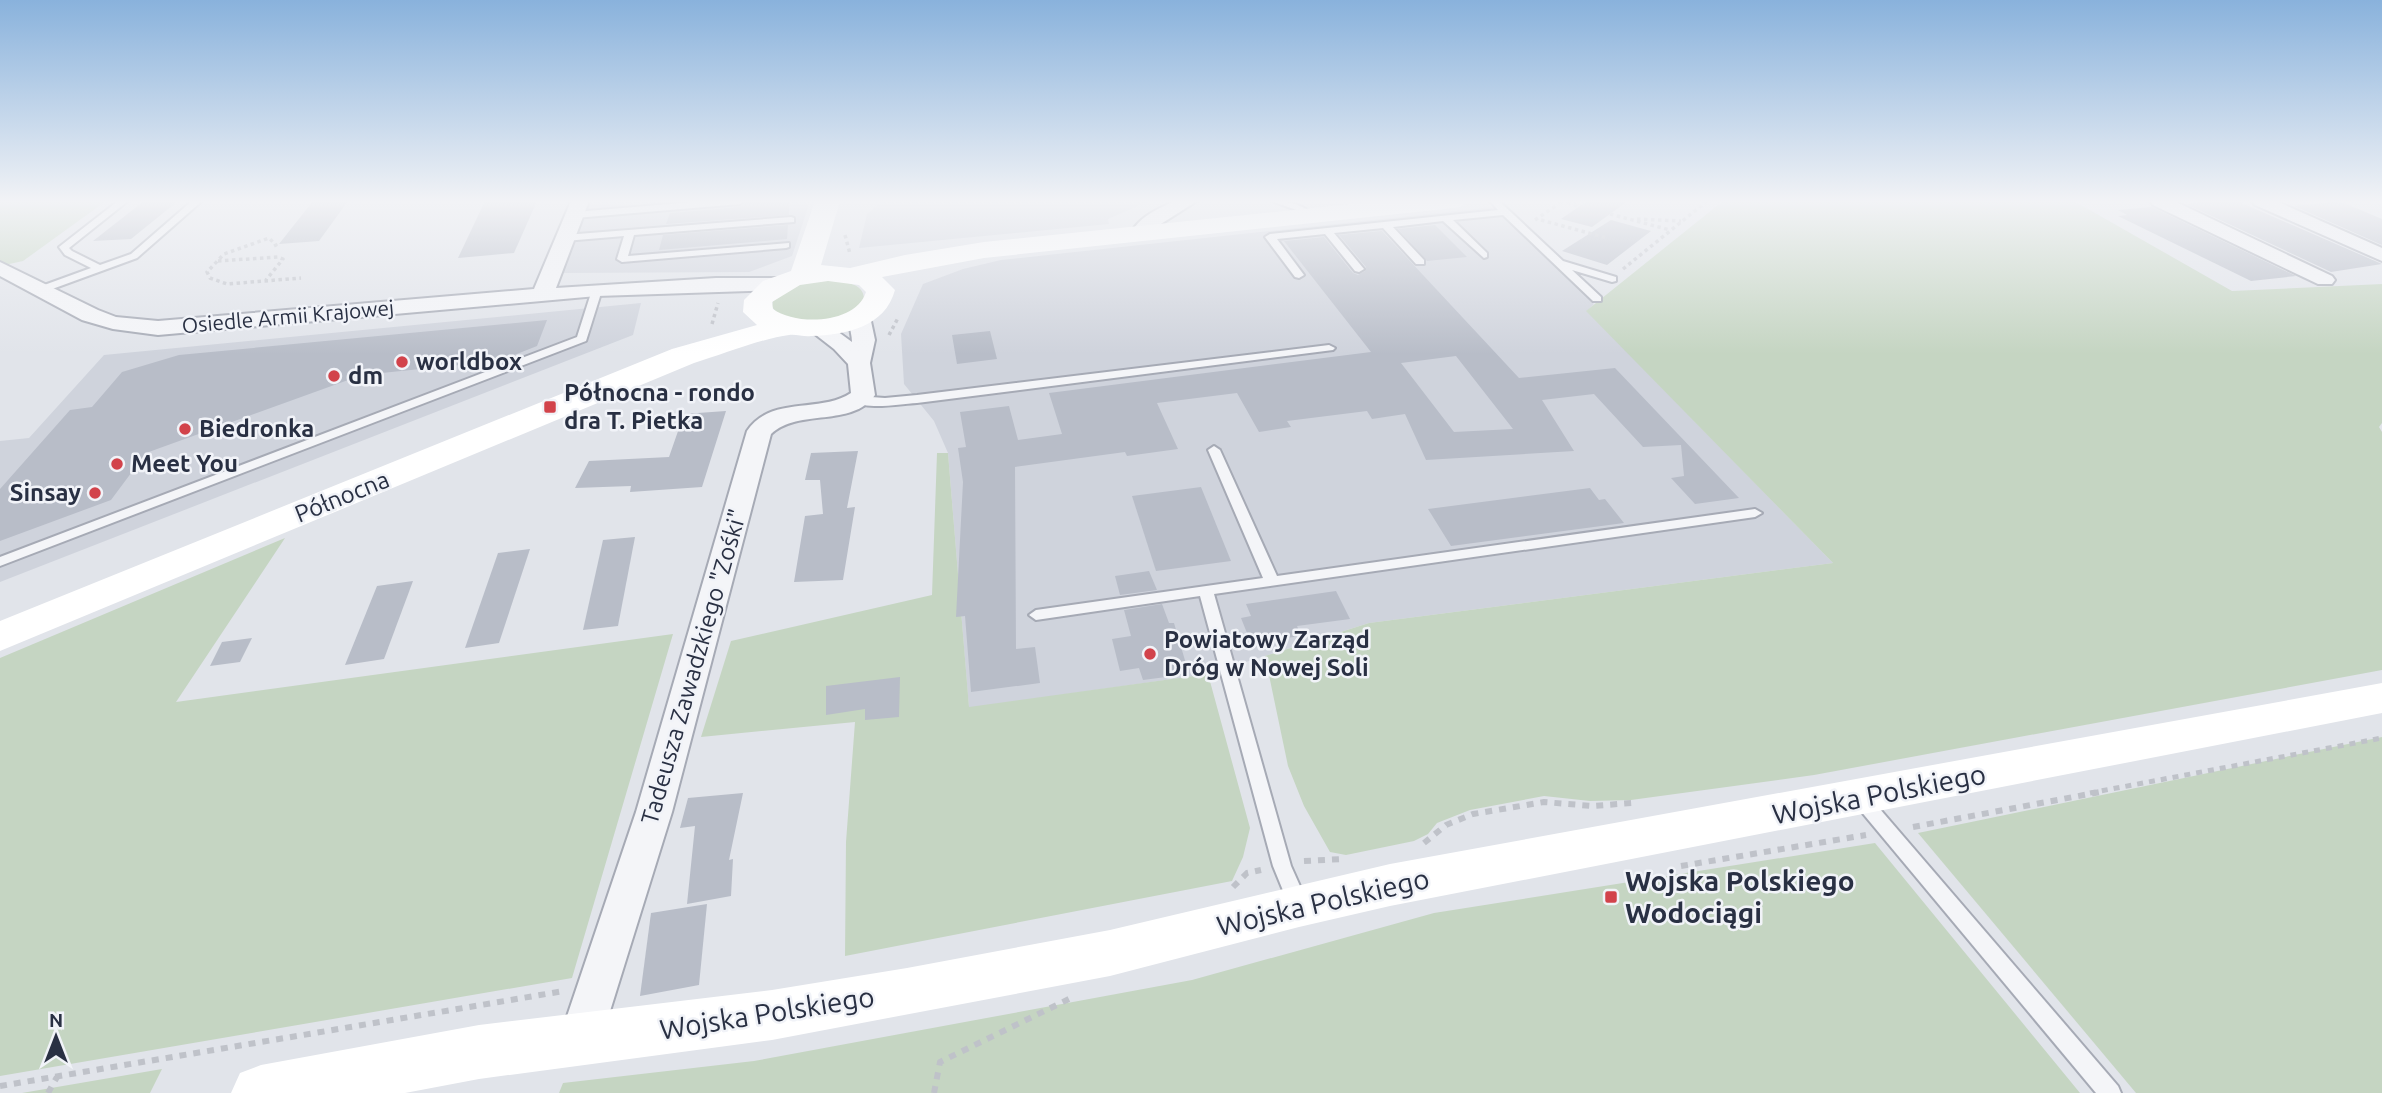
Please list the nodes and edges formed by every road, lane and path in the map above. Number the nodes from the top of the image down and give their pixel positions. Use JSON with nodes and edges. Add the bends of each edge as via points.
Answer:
{"nodes":[{"id":1,"x":67,"y":252,"type":"edge"},
{"id":2,"x":139,"y":252,"type":"edge"},
{"id":3,"x":230,"y":252,"type":"edge"},
{"id":4,"x":560,"y":252,"type":"edge"},
{"id":5,"x":624,"y":252,"type":"edge"},
{"id":6,"x":704,"y":252,"type":"edge"},
{"id":7,"x":804,"y":252,"type":"edge"},
{"id":8,"x":828,"y":252,"type":"edge"},
{"id":9,"x":975,"y":252,"type":"edge"},
{"id":10,"x":1281,"y":252,"type":"edge"},
{"id":11,"x":1344,"y":252,"type":"edge"},
{"id":12,"x":1411,"y":252,"type":"edge"},
{"id":13,"x":1482,"y":252,"type":"edge"},
{"id":14,"x":1547,"y":252,"type":"edge"},
{"id":15,"x":1645,"y":252,"type":"edge"},
{"id":16,"x":2266,"y":252,"type":"edge"},
{"id":17,"x":957,"y":254,"type":"junction"},
{"id":18,"x":1484,"y":255,"type":"dead end"},
{"id":19,"x":216,"y":261,"type":"junction"},
{"id":20,"x":1420,"y":262,"type":"dead end"},
{"id":21,"x":1559,"y":263,"type":"junction"},
{"id":22,"x":0,"y":268,"type":"edge"},
{"id":23,"x":101,"y":269,"type":"junction"},
{"id":24,"x":1359,"y":269,"type":"dead end"},
{"id":25,"x":847,"y":274,"type":"junction"},
{"id":26,"x":1299,"y":275,"type":"dead end"},
{"id":27,"x":1612,"y":279,"type":"joint"},
{"id":28,"x":2325,"y":280,"type":"dead end"},
{"id":29,"x":265,"y":281,"type":"junction"},
{"id":30,"x":298,"y":283,"type":"dead end"},
{"id":31,"x":40,"y":290,"type":"junction"},
{"id":32,"x":597,"y":290,"type":"junction"},
{"id":33,"x":881,"y":290,"type":"junction"},
{"id":34,"x":774,"y":293,"type":"junction"},
{"id":35,"x":543,"y":294,"type":"junction"},
{"id":36,"x":1597,"y":299,"type":"dead end"},
{"id":37,"x":717,"y":302,"type":"dead end"},
{"id":38,"x":903,"y":309,"type":"dead end"},
{"id":39,"x":861,"y":317,"type":"junction"},
{"id":40,"x":785,"y":327,"type":"junction"},
{"id":41,"x":708,"y":328,"type":"dead end"},
{"id":42,"x":818,"y":328,"type":"junction"},
{"id":43,"x":888,"y":336,"type":"dead end"},
{"id":44,"x":1329,"y":348,"type":"dead end"},
{"id":45,"x":683,"y":356,"type":"junction"},
{"id":46,"x":859,"y":363,"type":"junction"},
{"id":47,"x":857,"y":400,"type":"junction"},
{"id":48,"x":1214,"y":450,"type":"dead end"},
{"id":49,"x":1755,"y":513,"type":"dead end"},
{"id":50,"x":0,"y":562,"type":"edge"},
{"id":51,"x":1272,"y":582,"type":"junction"},
{"id":52,"x":1206,"y":591,"type":"junction"},
{"id":53,"x":1036,"y":615,"type":"dead end"},
{"id":54,"x":0,"y":637,"type":"edge"},
{"id":55,"x":2382,"y":698,"type":"edge"},
{"id":56,"x":2382,"y":738,"type":"edge"},
{"id":57,"x":1874,"y":815,"type":"junction"},
{"id":58,"x":1674,"y":867,"type":"dead end"},
{"id":59,"x":1299,"y":905,"type":"junction"},
{"id":60,"x":597,"y":986,"type":"junction"},
{"id":61,"x":1055,"y":998,"type":"dead end"},
{"id":62,"x":580,"y":1040,"type":"junction"},
{"id":63,"x":57,"y":1076,"type":"junction"},
{"id":64,"x":0,"y":1086,"type":"edge"},
{"id":65,"x":48,"y":1093,"type":"edge"},
{"id":66,"x":261,"y":1093,"type":"edge"},
{"id":67,"x":934,"y":1093,"type":"edge"},
{"id":68,"x":2110,"y":1093,"type":"edge"}],
"edges":[{"from":1,"to":23,"type":"lane"},
{"from":2,"to":23,"type":"lane"},
{"from":3,"to":19,"type":"path"},
{"from":4,"to":35,"type":"street"},
{"from":5,"to":6,"type":"lane","via":[[622,259]]},
{"from":7,"to":34,"type":"street"},
{"from":8,"to":25,"type":"street"},
{"from":9,"to":17,"type":"street"},
{"from":10,"to":26,"type":"lane"},
{"from":11,"to":24,"type":"lane"},
{"from":12,"to":20,"type":"lane"},
{"from":13,"to":18,"type":"lane"},
{"from":14,"to":21,"type":"lane"},
{"from":15,"to":27,"type":"path"},
{"from":16,"to":28,"type":"street"},
{"from":17,"to":25,"type":"street"},
{"from":17,"to":33,"type":"street","via":[[900,273]]},
{"from":19,"to":29,"type":"path","via":[[206,272],[215,281]]},
{"from":19,"to":29,"type":"path","via":[[283,259]]},
{"from":21,"to":27,"type":"lane"},
{"from":21,"to":36,"type":"lane"},
{"from":22,"to":31,"type":"street","name":"Osiedle Armii Krajowej"},
{"from":23,"to":31,"type":"lane"},
{"from":25,"to":33,"type":"street"},
{"from":25,"to":34,"type":"street"},
{"from":29,"to":30,"type":"path","via":[[301,278]]},
{"from":31,"to":35,"type":"street","name":"Osiedle Armii Krajowej","via":[[113,323],[158,328]]},
{"from":32,"to":34,"type":"street","name":"Osiedle Armii Krajowej","via":[[677,286]]},
{"from":32,"to":35,"type":"street","name":"Osiedle Armii Krajowej"},
{"from":32,"to":50,"type":"lane","via":[[582,339]]},
{"from":33,"to":39,"type":"street","via":[[882,299]]},
{"from":34,"to":40,"type":"street","via":[[763,318]]},
{"from":34,"to":45,"type":"street"},
{"from":37,"to":41,"type":"path","via":[[714,322]]},
{"from":38,"to":43,"type":"path"},
{"from":39,"to":42,"type":"street"},
{"from":39,"to":46,"type":"street","via":[[864,340]]},
{"from":40,"to":42,"type":"street"},
{"from":40,"to":45,"type":"street"},
{"from":42,"to":46,"type":"street"},
{"from":44,"to":47,"type":"lane","via":[[907,400]]},
{"from":45,"to":54,"type":"street","name":"Północna"},
{"from":46,"to":47,"type":"street","via":[[863,395]]},
{"from":47,"to":60,"type":"street","name":"Tadeusza Zawadzkiego \"Zośki\"","via":[[839,407],[788,413],[759,430],[654,812]]},
{"from":48,"to":51,"type":"lane"},
{"from":49,"to":51,"type":"lane"},
{"from":51,"to":52,"type":"lane"},
{"from":52,"to":53,"type":"lane"},
{"from":52,"to":59,"type":"lane","via":[[1282,866]]},
{"from":55,"to":57,"type":"street","name":"Wojska Polskiego"},
{"from":56,"to":57,"type":"path"},
{"from":57,"to":58,"type":"path"},
{"from":57,"to":59,"type":"street","name":"Wojska Polskiego","via":[[1528,858]]},
{"from":57,"to":68,"type":"lane"},
{"from":59,"to":62,"type":"street","name":"Wojska Polskiego","via":[[1110,953],[921,989],[772,1015]]},
{"from":60,"to":62,"type":"street","name":"Tadeusza Zawadzkiego \"Zośki\""},
{"from":60,"to":63,"type":"path"},
{"from":61,"to":67,"type":"path","via":[[1082,993],[940,1062]]},
{"from":62,"to":66,"type":"street","name":"Wojska Polskiego","via":[[478,1052]]},
{"from":63,"to":64,"type":"path"},
{"from":63,"to":65,"type":"path"}]}
